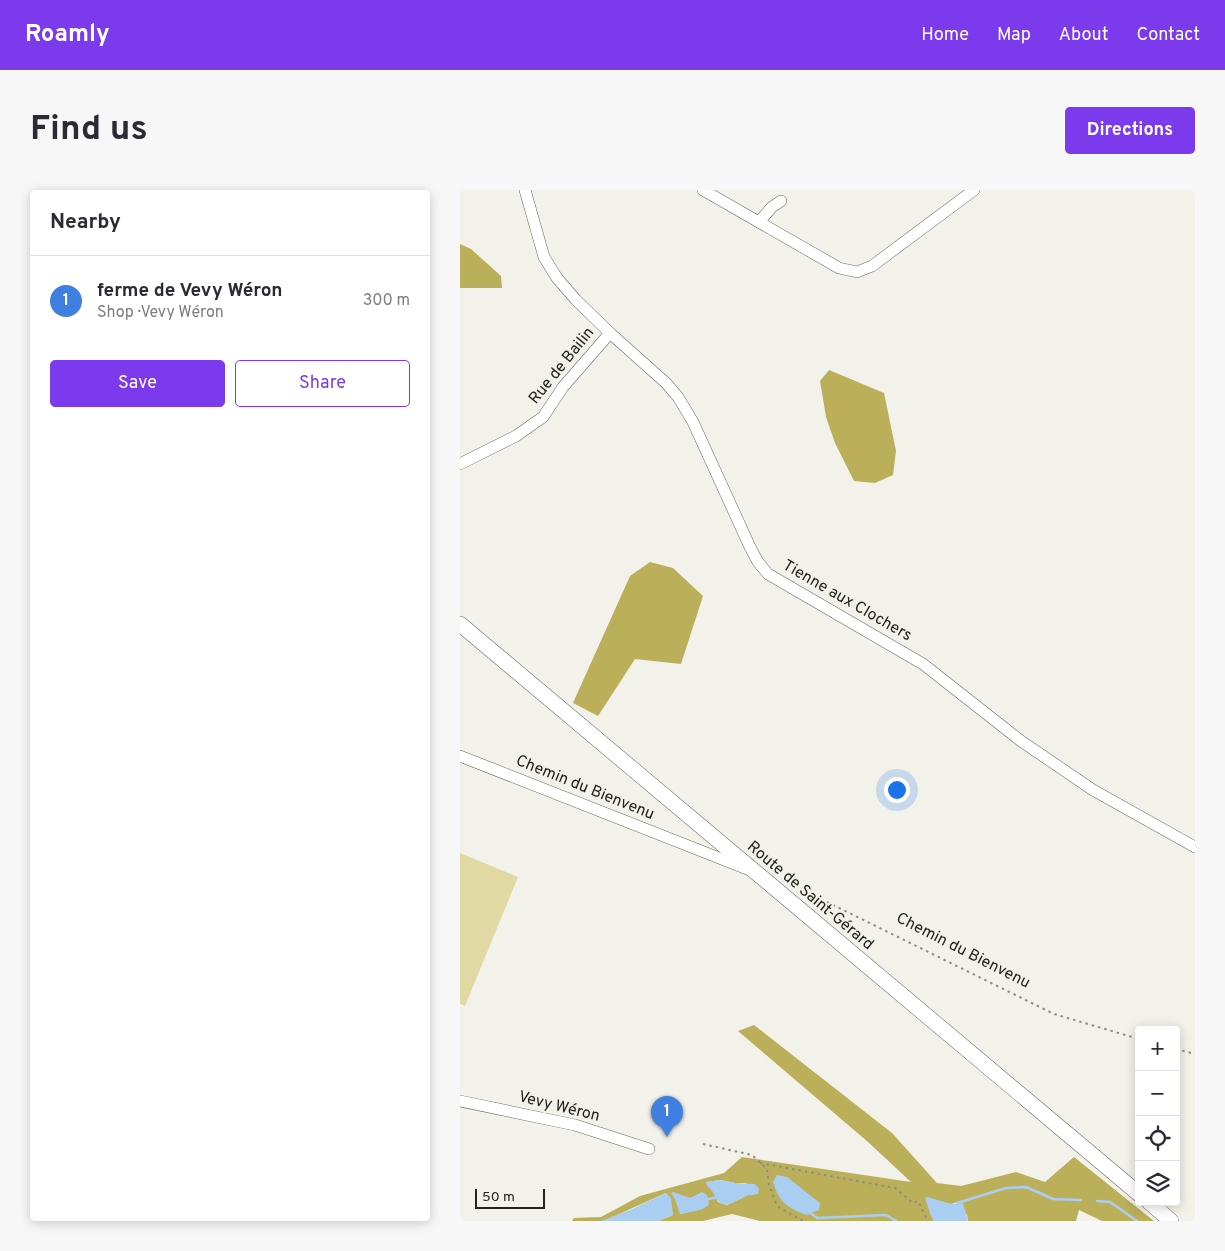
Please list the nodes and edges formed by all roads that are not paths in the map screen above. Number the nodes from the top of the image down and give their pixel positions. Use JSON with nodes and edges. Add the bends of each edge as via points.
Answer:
{"nodes":[{"id":1,"x":524,"y":190,"type":"edge"},
{"id":2,"x":703,"y":190,"type":"edge"},
{"id":3,"x":974,"y":190,"type":"edge"},
{"id":4,"x":781,"y":201,"type":"dead end"},
{"id":5,"x":760,"y":222,"type":"junction"},
{"id":6,"x":610,"y":333,"type":"junction"},
{"id":7,"x":460,"y":464,"type":"edge"},
{"id":8,"x":460,"y":624,"type":"edge"},
{"id":9,"x":460,"y":756,"type":"edge"},
{"id":10,"x":1195,"y":847,"type":"edge"},
{"id":11,"x":754,"y":871,"type":"junction"},
{"id":12,"x":460,"y":1101,"type":"edge"},
{"id":13,"x":649,"y":1149,"type":"dead end"},
{"id":14,"x":1135,"y":1191,"type":"edge"},
{"id":15,"x":1154,"y":1206,"type":"edge"},
{"id":16,"x":1171,"y":1221,"type":"edge"}],
"edges":[{"from":1,"to":6,"type":"street","name":"Tienne aux Clochers","via":[[544,257],[576,300]]},
{"from":2,"to":5,"type":"street"},
{"from":3,"to":5,"type":"street","via":[[872,266],[857,272],[839,268]]},
{"from":4,"to":5,"type":"street"},
{"from":6,"to":7,"type":"street","name":"Rue de Bailin","via":[[542,416],[516,436]]},
{"from":6,"to":10,"type":"street","name":"Tienne aux Clochers","via":[[678,397],[693,422],[750,548],[768,574],[923,664],[1021,742],[1093,790]]},
{"from":8,"to":11,"type":"main road","name":"Route de Saint-Gérard"},
{"from":9,"to":11,"type":"street","name":"Chemin du Bienvenu"},
{"from":11,"to":14,"type":"main road","name":"Route de Saint-Gérard"},
{"from":12,"to":13,"type":"street","name":"Vevy Wéron","via":[[575,1125]]},
{"from":15,"to":16,"type":"main road"}]}
